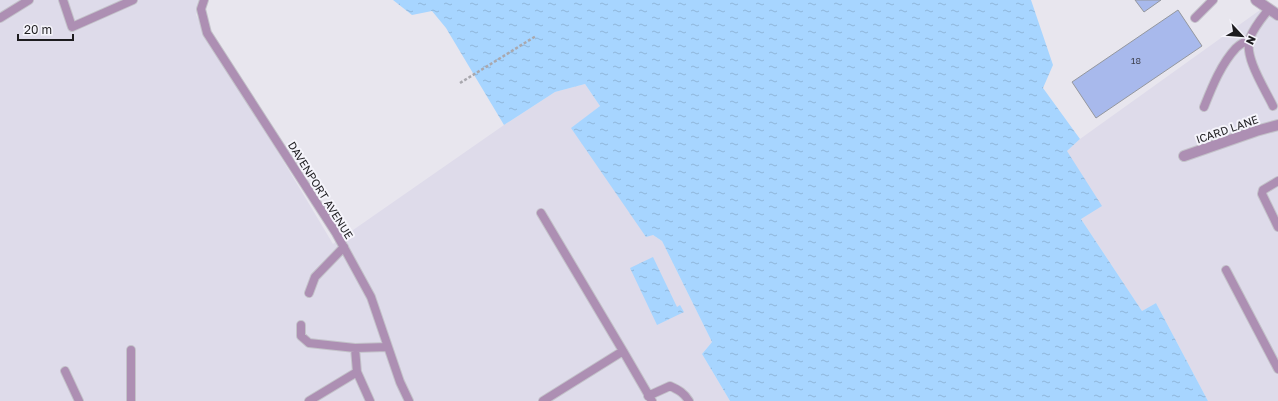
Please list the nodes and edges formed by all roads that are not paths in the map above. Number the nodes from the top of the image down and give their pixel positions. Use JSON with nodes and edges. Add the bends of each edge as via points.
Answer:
{"nodes":[{"id":1,"x":29,"y":0,"type":"edge"},
{"id":2,"x":63,"y":0,"type":"edge"},
{"id":3,"x":133,"y":0,"type":"edge"},
{"id":4,"x":204,"y":0,"type":"edge"},
{"id":5,"x":1213,"y":0,"type":"edge"},
{"id":6,"x":1256,"y":0,"type":"edge"},
{"id":7,"x":1269,"y":9,"type":"junction"},
{"id":8,"x":1278,"y":15,"type":"edge"},
{"id":9,"x":0,"y":18,"type":"edge"},
{"id":10,"x":1195,"y":18,"type":"dead end"},
{"id":11,"x":1249,"y":39,"type":"junction"},
{"id":12,"x":1273,"y":106,"type":"dead end"},
{"id":13,"x":1204,"y":107,"type":"dead end"},
{"id":14,"x":1278,"y":125,"type":"edge"},
{"id":15,"x":1184,"y":156,"type":"dead end"},
{"id":16,"x":1278,"y":181,"type":"edge"},
{"id":17,"x":541,"y":213,"type":"dead end"},
{"id":18,"x":1278,"y":227,"type":"edge"},
{"id":19,"x":344,"y":247,"type":"junction"},
{"id":20,"x":1226,"y":270,"type":"dead end"},
{"id":21,"x":308,"y":293,"type":"dead end"},
{"id":22,"x":301,"y":325,"type":"dead end"},
{"id":23,"x":388,"y":347,"type":"junction"},
{"id":24,"x":355,"y":348,"type":"junction"},
{"id":25,"x":131,"y":350,"type":"dead end"},
{"id":26,"x":623,"y":351,"type":"junction"},
{"id":27,"x":1278,"y":369,"type":"edge"},
{"id":28,"x":64,"y":371,"type":"dead end"},
{"id":29,"x":356,"y":372,"type":"junction"},
{"id":30,"x":650,"y":398,"type":"edge"},
{"id":31,"x":79,"y":401,"type":"edge"},
{"id":32,"x":131,"y":401,"type":"edge"},
{"id":33,"x":308,"y":401,"type":"edge"},
{"id":34,"x":370,"y":401,"type":"edge"},
{"id":35,"x":409,"y":401,"type":"edge"},
{"id":36,"x":543,"y":401,"type":"edge"},
{"id":37,"x":689,"y":401,"type":"edge"}],
"edges":[{"from":1,"to":9,"type":"lane"},
{"from":2,"to":3,"type":"lane","via":[[72,27]]},
{"from":4,"to":19,"type":"lane","name":"DAVENPORT AVENUE","via":[[201,10],[207,33]]},
{"from":5,"to":10,"type":"lane"},
{"from":6,"to":7,"type":"street"},
{"from":7,"to":8,"type":"street"},
{"from":7,"to":11,"type":"lane"},
{"from":11,"to":12,"type":"lane","via":[[1250,58]]},
{"from":11,"to":13,"type":"lane","via":[[1237,47],[1224,64]]},
{"from":14,"to":15,"type":"street","name":"ICARD LANE"},
{"from":16,"to":18,"type":"lane","via":[[1262,190]]},
{"from":17,"to":26,"type":"lane"},
{"from":19,"to":21,"type":"lane","via":[[316,277]]},
{"from":19,"to":23,"type":"lane","name":"DAVENPORT AVENUE","via":[[371,297]]},
{"from":20,"to":27,"type":"lane"},
{"from":22,"to":24,"type":"lane","via":[[301,336],[310,343]]},
{"from":23,"to":24,"type":"lane"},
{"from":23,"to":35,"type":"lane","name":"DAVENPORT AVENUE"},
{"from":24,"to":29,"type":"lane"},
{"from":25,"to":32,"type":"lane"},
{"from":26,"to":30,"type":"lane"},
{"from":26,"to":36,"type":"lane"},
{"from":28,"to":31,"type":"lane"},
{"from":29,"to":33,"type":"lane"},
{"from":29,"to":34,"type":"lane"},
{"from":30,"to":37,"type":"lane","via":[[670,386],[678,389]]}]}
